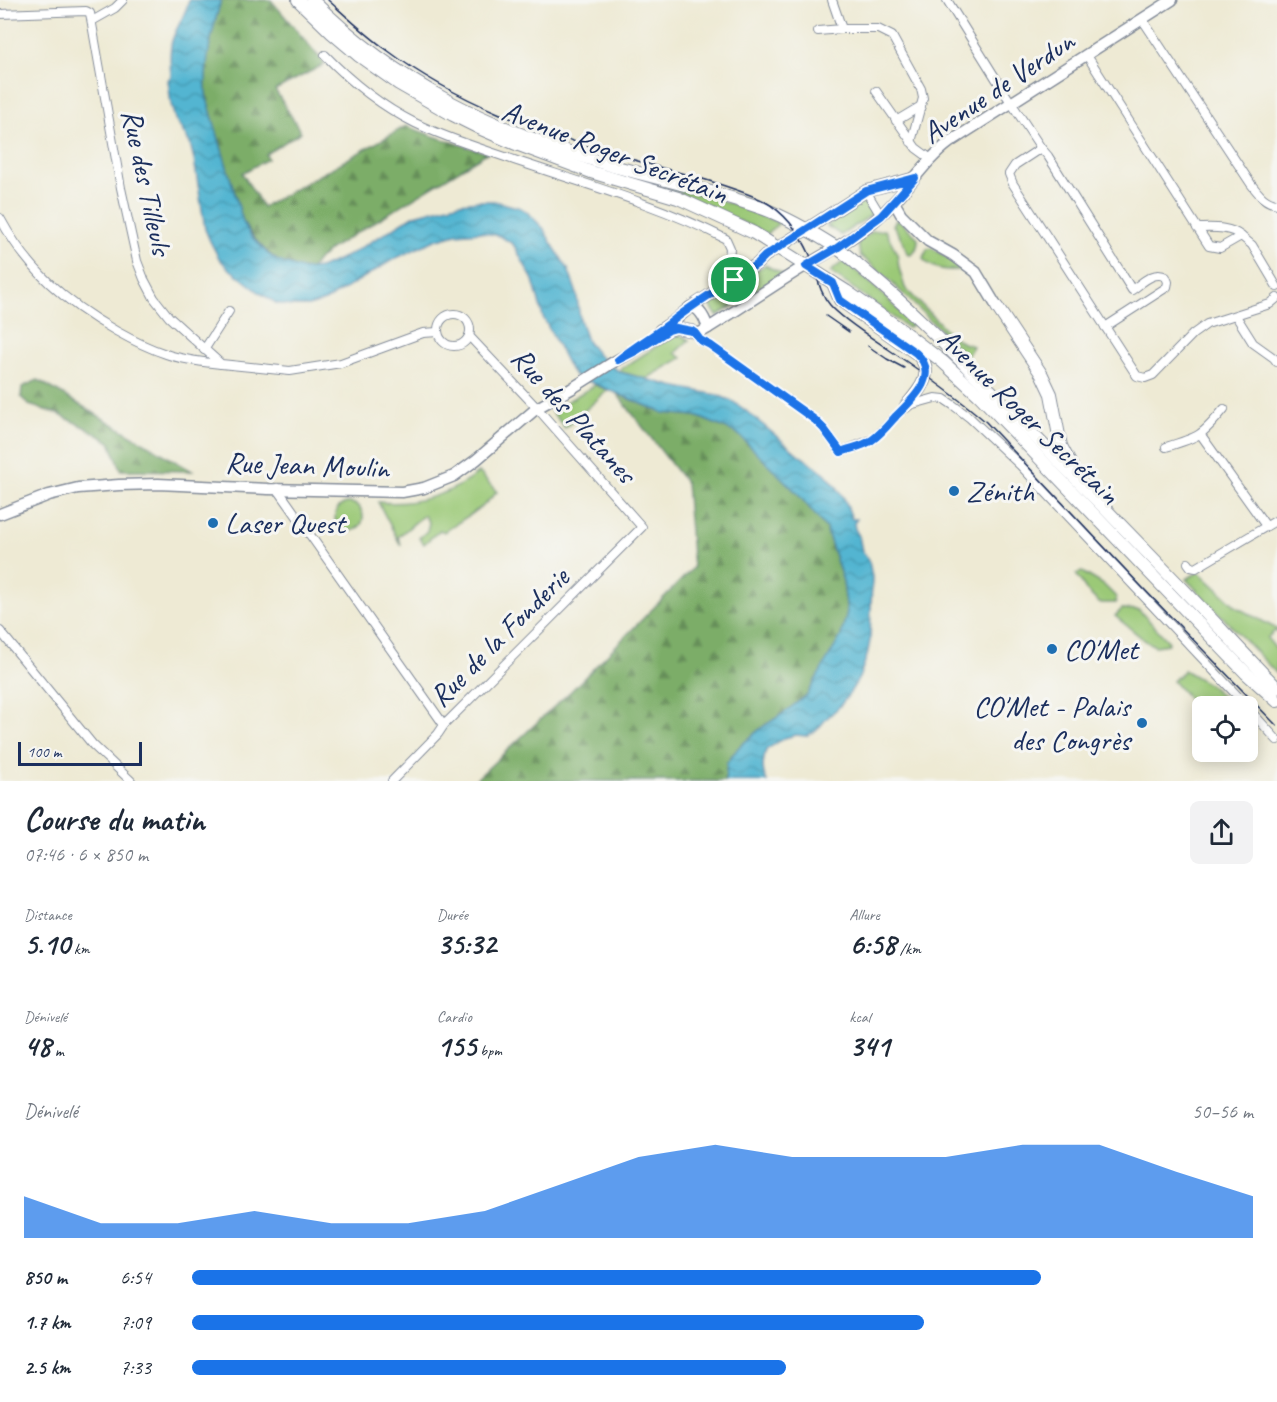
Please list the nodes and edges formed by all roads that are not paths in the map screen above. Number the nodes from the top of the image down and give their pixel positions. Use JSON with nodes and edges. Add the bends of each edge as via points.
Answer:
{"nodes":[{"id":1,"x":123,"y":0,"type":"edge"},
{"id":2,"x":298,"y":0,"type":"edge"},
{"id":3,"x":312,"y":0,"type":"edge"},
{"id":4,"x":832,"y":0,"type":"edge"},
{"id":5,"x":947,"y":0,"type":"edge"},
{"id":6,"x":1172,"y":0,"type":"edge"},
{"id":7,"x":0,"y":14,"type":"edge"},
{"id":8,"x":91,"y":17,"type":"junction"},
{"id":9,"x":1143,"y":20,"type":"junction"},
{"id":10,"x":842,"y":29,"type":"junction"},
{"id":11,"x":818,"y":31,"type":"dead end"},
{"id":12,"x":1086,"y":54,"type":"junction"},
{"id":13,"x":325,"y":55,"type":"dead end"},
{"id":14,"x":876,"y":91,"type":"dead end"},
{"id":15,"x":1011,"y":102,"type":"junction"},
{"id":16,"x":921,"y":106,"type":"junction"},
{"id":17,"x":896,"y":121,"type":"junction"},
{"id":18,"x":911,"y":142,"type":"junction"},
{"id":19,"x":1041,"y":148,"type":"junction"},
{"id":20,"x":931,"y":159,"type":"junction"},
{"id":21,"x":915,"y":178,"type":"junction"},
{"id":22,"x":866,"y":191,"type":"junction"},
{"id":23,"x":894,"y":202,"type":"junction"},
{"id":24,"x":1277,"y":204,"type":"edge"},
{"id":25,"x":881,"y":216,"type":"junction"},
{"id":26,"x":0,"y":218,"type":"edge"},
{"id":27,"x":1197,"y":228,"type":"junction"},
{"id":28,"x":805,"y":230,"type":"junction"},
{"id":29,"x":1241,"y":236,"type":"junction"},
{"id":30,"x":777,"y":248,"type":"junction"},
{"id":31,"x":837,"y":248,"type":"junction"},
{"id":32,"x":806,"y":266,"type":"junction"},
{"id":33,"x":734,"y":280,"type":"junction"},
{"id":34,"x":833,"y":283,"type":"junction"},
{"id":35,"x":1277,"y":287,"type":"edge"},
{"id":36,"x":1132,"y":290,"type":"junction"},
{"id":37,"x":1277,"y":298,"type":"edge"},
{"id":38,"x":1141,"y":305,"type":"junction"},
{"id":39,"x":997,"y":306,"type":"joint"},
{"id":40,"x":688,"y":309,"type":"junction"},
{"id":41,"x":229,"y":311,"type":"dead end"},
{"id":42,"x":1236,"y":316,"type":"junction"},
{"id":43,"x":1105,"y":327,"type":"junction"},
{"id":44,"x":708,"y":328,"type":"junction"},
{"id":45,"x":438,"y":332,"type":"junction"},
{"id":46,"x":694,"y":332,"type":"junction"},
{"id":47,"x":469,"y":336,"type":"junction"},
{"id":48,"x":710,"y":345,"type":"junction"},
{"id":49,"x":204,"y":350,"type":"junction"},
{"id":50,"x":615,"y":361,"type":"junction"},
{"id":51,"x":1277,"y":362,"type":"edge"},
{"id":52,"x":221,"y":364,"type":"junction"},
{"id":53,"x":583,"y":382,"type":"joint"},
{"id":54,"x":906,"y":406,"type":"junction"},
{"id":55,"x":537,"y":408,"type":"junction"},
{"id":56,"x":1224,"y":409,"type":"dead end"},
{"id":57,"x":1201,"y":435,"type":"junction"},
{"id":58,"x":1166,"y":447,"type":"dead end"},
{"id":59,"x":277,"y":489,"type":"junction"},
{"id":60,"x":1087,"y":490,"type":"junction"},
{"id":61,"x":0,"y":514,"type":"edge"},
{"id":62,"x":1277,"y":520,"type":"edge"},
{"id":63,"x":1266,"y":526,"type":"junction"},
{"id":64,"x":642,"y":527,"type":"joint"},
{"id":65,"x":1188,"y":563,"type":"dead end"},
{"id":66,"x":1180,"y":587,"type":"junction"},
{"id":67,"x":0,"y":631,"type":"edge"},
{"id":68,"x":1277,"y":680,"type":"edge"},
{"id":69,"x":1277,"y":688,"type":"edge"},
{"id":70,"x":1237,"y":696,"type":"edge"},
{"id":71,"x":1277,"y":701,"type":"edge"},
{"id":72,"x":1258,"y":719,"type":"edge"},
{"id":73,"x":444,"y":725,"type":"junction"},
{"id":74,"x":1277,"y":740,"type":"edge"},
{"id":75,"x":130,"y":781,"type":"edge"},
{"id":76,"x":392,"y":781,"type":"edge"}],
"edges":[{"from":1,"to":8,"type":"street","via":[[115,8]]},
{"from":2,"to":30,"type":"main road","name":"Avenue Roger Secrétain","via":[[358,55],[462,120],[580,168],[678,198]]},
{"from":3,"to":28,"type":"main road","name":"Avenue Roger Secrétain","via":[[362,45],[407,78],[489,122],[606,164],[764,209]]},
{"from":4,"to":10,"type":"street"},
{"from":5,"to":15,"type":"street"},
{"from":6,"to":9,"type":"street","name":"Avenue de Verdun"},
{"from":7,"to":8,"type":"street","via":[[86,10]]},
{"from":8,"to":49,"type":"street","name":"Rue des Tilleuls","via":[[137,261],[153,298]]},
{"from":9,"to":12,"type":"street","name":"Avenue de Verdun"},
{"from":9,"to":24,"type":"street","via":[[1251,184],[1262,199]]},
{"from":10,"to":11,"type":"street"},
{"from":10,"to":16,"type":"street","via":[[878,29],[892,36],[921,89]]},
{"from":12,"to":15,"type":"street","name":"Avenue de Verdun"},
{"from":12,"to":27,"type":"street"},
{"from":13,"to":33,"type":"street","via":[[373,98],[414,122],[460,142],[654,208],[726,239],[728,270]]},
{"from":14,"to":17,"type":"street"},
{"from":15,"to":19,"type":"street"},
{"from":15,"to":20,"type":"street","name":"Avenue de Verdun"},
{"from":16,"to":17,"type":"street"},
{"from":16,"to":18,"type":"street"},
{"from":17,"to":18,"type":"street"},
{"from":18,"to":20,"type":"street"},
{"from":19,"to":36,"type":"street"},
{"from":19,"to":43,"type":"street","via":[[1015,165],[1009,174],[1012,184]]},
{"from":20,"to":21,"type":"street","name":"Avenue de Verdun"},
{"from":21,"to":22,"type":"street","name":"Avenue de Verdun"},
{"from":21,"to":23,"type":"street","name":"Avenue de Verdun"},
{"from":22,"to":25,"type":"street"},
{"from":22,"to":28,"type":"street","name":"Avenue de Verdun"},
{"from":23,"to":25,"type":"street","name":"Avenue de Verdun"},
{"from":23,"to":39,"type":"street","via":[[928,241],[976,272]]},
{"from":25,"to":31,"type":"street","name":"Avenue de Verdun"},
{"from":26,"to":52,"type":"street","name":"Rue des Platanes","via":[[35,270],[89,316],[167,355]]},
{"from":27,"to":29,"type":"street","via":[[1230,230]]},
{"from":27,"to":29,"type":"street","via":[[1209,246],[1220,248]]},
{"from":28,"to":30,"type":"street","name":"Avenue de Verdun"},
{"from":28,"to":31,"type":"main road","name":"Avenue Roger Secrétain"},
{"from":29,"to":35,"type":"street"},
{"from":30,"to":32,"type":"main road","name":"Avenue Roger Secrétain"},
{"from":30,"to":33,"type":"street","name":"Avenue de Verdun"},
{"from":31,"to":32,"type":"street","name":"Avenue de Verdun"},
{"from":31,"to":60,"type":"main road","name":"Avenue Roger Secrétain","via":[[914,315]]},
{"from":32,"to":34,"type":"main road","name":"Avenue Roger Secrétain"},
{"from":32,"to":44,"type":"street","name":"Avenue de Verdun"},
{"from":33,"to":40,"type":"street","name":"Avenue de Verdun"},
{"from":34,"to":54,"type":"main road","via":[[840,300],[924,361],[925,380]]},
{"from":34,"to":71,"type":"main road","name":"Avenue Roger Secrétain","via":[[915,340],[980,395]]},
{"from":36,"to":38,"type":"street"},
{"from":36,"to":38,"type":"street","via":[[1154,275],[1166,277],[1167,287]]},
{"from":37,"to":42,"type":"street"},
{"from":38,"to":43,"type":"street"},
{"from":39,"to":60,"type":"main road","via":[[1042,375],[1051,394],[1061,446]]},
{"from":40,"to":44,"type":"street","via":[[697,308]]},
{"from":40,"to":46,"type":"street","via":[[684,318]]},
{"from":40,"to":50,"type":"street","name":"Avenue de Verdun"},
{"from":41,"to":49,"type":"street"},
{"from":42,"to":43,"type":"street","via":[[1208,324],[1193,334],[1153,375],[1145,378],[1137,376]]},
{"from":42,"to":51,"type":"street","via":[[1253,343]]},
{"from":44,"to":46,"type":"street","name":"Avenue de Verdun"},
{"from":44,"to":48,"type":"street"},
{"from":45,"to":47,"type":"street","name":"Rue des Platanes","via":[[449,346],[461,345]]},
{"from":45,"to":47,"type":"street","name":"Rue des Platanes","via":[[446,316],[459,315],[468,323]]},
{"from":45,"to":52,"type":"street","name":"Rue des Platanes","via":[[423,333],[341,363],[290,371]]},
{"from":46,"to":48,"type":"street"},
{"from":46,"to":50,"type":"street","name":"Avenue de Verdun","via":[[669,330]]},
{"from":47,"to":55,"type":"street","name":"Rue des Platanes"},
{"from":48,"to":54,"type":"street","via":[[815,420],[841,452],[873,439]]},
{"from":49,"to":52,"type":"street"},
{"from":50,"to":53,"type":"street","name":"Avenue de Verdun"},
{"from":53,"to":55,"type":"street","name":"Rue Jean Moulin"},
{"from":54,"to":70,"type":"street","via":[[944,399],[970,418],[1020,465]]},
{"from":55,"to":59,"type":"street","name":"Rue Jean Moulin","via":[[465,469],[424,488],[402,492]]},
{"from":55,"to":64,"type":"street","name":"Rue des Platanes"},
{"from":56,"to":57,"type":"street"},
{"from":57,"to":58,"type":"street"},
{"from":57,"to":63,"type":"street"},
{"from":59,"to":61,"type":"street","name":"Rue Jean Moulin","via":[[158,484],[78,488]]},
{"from":59,"to":73,"type":"street"},
{"from":60,"to":66,"type":"main road","name":"Avenue Roger Secrétain"},
{"from":62,"to":63,"type":"street"},
{"from":63,"to":65,"type":"street","via":[[1196,568]]},
{"from":64,"to":73,"type":"street","name":"Rue de la Fonderie"},
{"from":66,"to":68,"type":"main road"},
{"from":66,"to":69,"type":"main road","name":"Avenue Roger Secrétain"},
{"from":67,"to":75,"type":"street","via":[[93,745]]},
{"from":72,"to":74,"type":"street"},
{"from":73,"to":76,"type":"street","name":"Rue de la Fonderie"}]}
